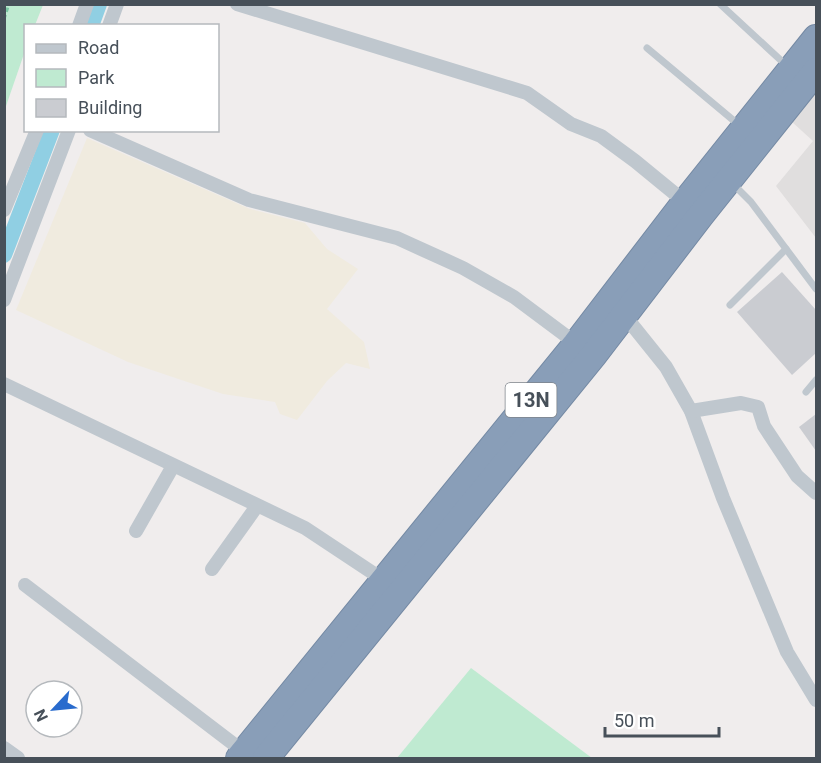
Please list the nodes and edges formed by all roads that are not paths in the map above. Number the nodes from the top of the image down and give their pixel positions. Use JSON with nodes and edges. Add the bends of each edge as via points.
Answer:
{"nodes":[{"id":1,"x":87,"y":4,"type":"edge"},
{"id":2,"x":117,"y":4,"type":"edge"},
{"id":3,"x":237,"y":4,"type":"edge"},
{"id":4,"x":720,"y":4,"type":"edge"},
{"id":5,"x":80,"y":24,"type":"edge"},
{"id":6,"x":110,"y":24,"type":"edge"},
{"id":7,"x":816,"y":38,"type":"edge"},
{"id":8,"x":647,"y":48,"type":"dead end"},
{"id":9,"x":791,"y":70,"type":"junction"},
{"id":10,"x":816,"y":70,"type":"edge"},
{"id":11,"x":744,"y":129,"type":"junction"},
{"id":12,"x":36,"y":132,"type":"edge"},
{"id":13,"x":68,"y":132,"type":"edge"},
{"id":14,"x":95,"y":132,"type":"edge"},
{"id":15,"x":730,"y":181,"type":"junction"},
{"id":16,"x":685,"y":202,"type":"junction"},
{"id":17,"x":4,"y":210,"type":"edge"},
{"id":18,"x":786,"y":249,"type":"junction"},
{"id":19,"x":816,"y":289,"type":"edge"},
{"id":20,"x":4,"y":300,"type":"edge"},
{"id":21,"x":730,"y":305,"type":"dead end"},
{"id":22,"x":616,"y":307,"type":"junction"},
{"id":23,"x":585,"y":350,"type":"junction"},
{"id":24,"x":816,"y":381,"type":"edge"},
{"id":25,"x":4,"y":384,"type":"edge"},
{"id":26,"x":806,"y":392,"type":"dead end"},
{"id":27,"x":691,"y":411,"type":"junction"},
{"id":28,"x":173,"y":466,"type":"junction"},
{"id":29,"x":816,"y":493,"type":"edge"},
{"id":30,"x":257,"y":506,"type":"junction"},
{"id":31,"x":136,"y":531,"type":"dead end"},
{"id":32,"x":212,"y":569,"type":"dead end"},
{"id":33,"x":385,"y":581,"type":"junction"},
{"id":34,"x":25,"y":585,"type":"dead end"},
{"id":35,"x":816,"y":700,"type":"edge"},
{"id":36,"x":4,"y":748,"type":"edge"},
{"id":37,"x":250,"y":756,"type":"edge"},
{"id":38,"x":18,"y":759,"type":"edge"}],
"edges":[{"from":1,"to":5,"type":"street"},
{"from":2,"to":6,"type":"street"},
{"from":3,"to":16,"type":"street","via":[[526,93],[571,124],[601,135]]},
{"from":4,"to":9,"type":"lane"},
{"from":7,"to":9,"type":"highway","number":"13N"},
{"from":8,"to":11,"type":"lane"},
{"from":9,"to":11,"type":"highway","number":"13N"},
{"from":10,"to":15,"type":"highway","number":"13N"},
{"from":11,"to":16,"type":"highway","number":"13N"},
{"from":12,"to":17,"type":"street"},
{"from":13,"to":20,"type":"street"},
{"from":14,"to":23,"type":"street","via":[[249,200],[397,238],[514,297]]},
{"from":15,"to":18,"type":"lane"},
{"from":15,"to":22,"type":"highway","number":"13N"},
{"from":16,"to":22,"type":"highway","number":"13N"},
{"from":18,"to":19,"type":"lane"},
{"from":18,"to":21,"type":"lane"},
{"from":22,"to":23,"type":"highway","number":"13N"},
{"from":22,"to":27,"type":"street","via":[[666,367]]},
{"from":23,"to":33,"type":"highway","number":"13N"},
{"from":23,"to":37,"type":"highway","number":"13N"},
{"from":24,"to":26,"type":"lane"},
{"from":25,"to":28,"type":"street"},
{"from":27,"to":29,"type":"street","via":[[741,403],[758,407],[764,426],[797,476]]},
{"from":27,"to":35,"type":"street","via":[[787,652]]},
{"from":28,"to":30,"type":"street"},
{"from":28,"to":31,"type":"street"},
{"from":30,"to":32,"type":"street"},
{"from":30,"to":33,"type":"street","via":[[305,528]]},
{"from":33,"to":37,"type":"highway","number":"13N"},
{"from":34,"to":37,"type":"street"},
{"from":36,"to":38,"type":"street"}]}
